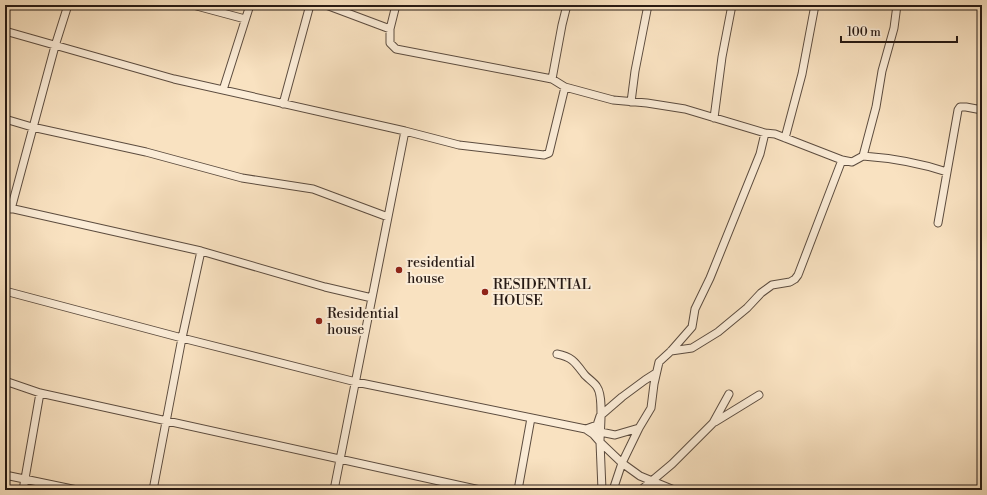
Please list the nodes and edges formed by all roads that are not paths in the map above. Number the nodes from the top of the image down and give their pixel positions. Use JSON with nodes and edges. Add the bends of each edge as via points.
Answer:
{"nodes":[{"id":1,"x":68,"y":5,"type":"edge"},
{"id":2,"x":193,"y":5,"type":"edge"},
{"id":3,"x":250,"y":5,"type":"edge"},
{"id":4,"x":310,"y":5,"type":"edge"},
{"id":5,"x":326,"y":5,"type":"edge"},
{"id":6,"x":396,"y":5,"type":"edge"},
{"id":7,"x":567,"y":5,"type":"edge"},
{"id":8,"x":648,"y":5,"type":"edge"},
{"id":9,"x":732,"y":5,"type":"edge"},
{"id":10,"x":815,"y":5,"type":"edge"},
{"id":11,"x":897,"y":5,"type":"edge"},
{"id":12,"x":245,"y":19,"type":"junction"},
{"id":13,"x":390,"y":29,"type":"junction"},
{"id":14,"x":5,"y":31,"type":"edge"},
{"id":15,"x":55,"y":46,"type":"junction"},
{"id":16,"x":552,"y":80,"type":"junction"},
{"id":17,"x":565,"y":87,"type":"junction"},
{"id":18,"x":223,"y":90,"type":"junction"},
{"id":19,"x":631,"y":102,"type":"junction"},
{"id":20,"x":283,"y":104,"type":"junction"},
{"id":21,"x":982,"y":110,"type":"edge"},
{"id":22,"x":714,"y":118,"type":"junction"},
{"id":23,"x":5,"y":119,"type":"edge"},
{"id":24,"x":32,"y":127,"type":"junction"},
{"id":25,"x":405,"y":131,"type":"junction"},
{"id":26,"x":765,"y":133,"type":"junction"},
{"id":27,"x":785,"y":138,"type":"junction"},
{"id":28,"x":863,"y":156,"type":"junction"},
{"id":29,"x":842,"y":160,"type":"junction"},
{"id":30,"x":947,"y":172,"type":"junction"},
{"id":31,"x":8,"y":208,"type":"edge"},
{"id":32,"x":388,"y":217,"type":"junction"},
{"id":33,"x":938,"y":223,"type":"dead end"},
{"id":34,"x":201,"y":251,"type":"junction"},
{"id":35,"x":5,"y":291,"type":"edge"},
{"id":36,"x":372,"y":298,"type":"junction"},
{"id":37,"x":182,"y":338,"type":"junction"},
{"id":38,"x":671,"y":351,"type":"junction"},
{"id":39,"x":557,"y":354,"type":"dead end"},
{"id":40,"x":656,"y":373,"type":"junction"},
{"id":41,"x":5,"y":381,"type":"edge"},
{"id":42,"x":356,"y":382,"type":"junction"},
{"id":43,"x":40,"y":393,"type":"junction"},
{"id":44,"x":729,"y":394,"type":"dead end"},
{"id":45,"x":758,"y":395,"type":"dead end"},
{"id":46,"x":600,"y":416,"type":"junction"},
{"id":47,"x":531,"y":418,"type":"junction"},
{"id":48,"x":166,"y":421,"type":"junction"},
{"id":49,"x":713,"y":423,"type":"junction"},
{"id":50,"x":638,"y":428,"type":"junction"},
{"id":51,"x":586,"y":429,"type":"junction"},
{"id":52,"x":600,"y":432,"type":"junction"},
{"id":53,"x":600,"y":442,"type":"junction"},
{"id":54,"x":340,"y":459,"type":"junction"},
{"id":55,"x":622,"y":463,"type":"junction"},
{"id":56,"x":5,"y":475,"type":"edge"},
{"id":57,"x":25,"y":479,"type":"junction"},
{"id":58,"x":653,"y":481,"type":"junction"},
{"id":59,"x":23,"y":490,"type":"edge"},
{"id":60,"x":77,"y":490,"type":"edge"},
{"id":61,"x":154,"y":490,"type":"edge"},
{"id":62,"x":334,"y":490,"type":"edge"},
{"id":63,"x":480,"y":490,"type":"edge"},
{"id":64,"x":518,"y":490,"type":"edge"},
{"id":65,"x":602,"y":490,"type":"edge"},
{"id":66,"x":613,"y":490,"type":"edge"},
{"id":67,"x":641,"y":490,"type":"edge"},
{"id":68,"x":674,"y":490,"type":"edge"}],
"edges":[{"from":1,"to":15,"type":"street"},
{"from":2,"to":12,"type":"street"},
{"from":3,"to":12,"type":"street"},
{"from":4,"to":20,"type":"street"},
{"from":5,"to":13,"type":"street"},
{"from":6,"to":13,"type":"street"},
{"from":7,"to":16,"type":"street"},
{"from":8,"to":19,"type":"street"},
{"from":9,"to":22,"type":"street"},
{"from":10,"to":27,"type":"street","via":[[802,74]]},
{"from":11,"to":28,"type":"street","via":[[894,28]]},
{"from":12,"to":18,"type":"street"},
{"from":13,"to":16,"type":"street","via":[[390,43],[396,50]]},
{"from":14,"to":15,"type":"street"},
{"from":15,"to":18,"type":"street"},
{"from":15,"to":24,"type":"street"},
{"from":16,"to":17,"type":"street"},
{"from":17,"to":19,"type":"street","via":[[613,100]]},
{"from":17,"to":25,"type":"street","via":[[549,153],[544,155],[459,145]]},
{"from":18,"to":20,"type":"street"},
{"from":19,"to":22,"type":"street","via":[[647,102],[685,109]]},
{"from":20,"to":25,"type":"street"},
{"from":21,"to":30,"type":"street","via":[[966,107],[960,107],[958,110]]},
{"from":22,"to":26,"type":"street"},
{"from":23,"to":24,"type":"street"},
{"from":24,"to":31,"type":"street"},
{"from":24,"to":32,"type":"street","via":[[146,152],[242,178],[313,189]]},
{"from":25,"to":32,"type":"street"},
{"from":26,"to":27,"type":"street"},
{"from":26,"to":38,"type":"street","via":[[760,154],[695,309],[692,327]]},
{"from":27,"to":29,"type":"street"},
{"from":28,"to":29,"type":"street","via":[[852,162]]},
{"from":28,"to":30,"type":"street","via":[[919,164]]},
{"from":29,"to":38,"type":"street","via":[[795,279],[772,285],[718,332],[692,348]]},
{"from":30,"to":33,"type":"street"},
{"from":31,"to":34,"type":"street"},
{"from":32,"to":36,"type":"street"},
{"from":34,"to":36,"type":"street"},
{"from":34,"to":37,"type":"street"},
{"from":35,"to":37,"type":"street"},
{"from":36,"to":42,"type":"street"},
{"from":37,"to":42,"type":"street"},
{"from":37,"to":48,"type":"street"},
{"from":38,"to":40,"type":"street","via":[[660,362]]},
{"from":39,"to":46,"type":"street","via":[[568,356],[597,387]]},
{"from":40,"to":46,"type":"street"},
{"from":40,"to":50,"type":"street","via":[[652,408]]},
{"from":41,"to":43,"type":"street"},
{"from":42,"to":47,"type":"street"},
{"from":42,"to":54,"type":"street"},
{"from":43,"to":48,"type":"street"},
{"from":43,"to":57,"type":"street"},
{"from":44,"to":49,"type":"street"},
{"from":45,"to":49,"type":"street"},
{"from":46,"to":51,"type":"street","via":[[597,424]]},
{"from":46,"to":52,"type":"street"},
{"from":47,"to":51,"type":"street"},
{"from":47,"to":64,"type":"street"},
{"from":48,"to":54,"type":"street"},
{"from":48,"to":61,"type":"street"},
{"from":49,"to":58,"type":"street"},
{"from":50,"to":52,"type":"street","via":[[615,435]]},
{"from":50,"to":55,"type":"street"},
{"from":51,"to":52,"type":"street"},
{"from":51,"to":53,"type":"street"},
{"from":52,"to":53,"type":"street"},
{"from":53,"to":55,"type":"street"},
{"from":53,"to":65,"type":"street"},
{"from":54,"to":62,"type":"street"},
{"from":54,"to":63,"type":"street"},
{"from":55,"to":58,"type":"street","via":[[640,476]]},
{"from":55,"to":66,"type":"street"},
{"from":56,"to":57,"type":"street"},
{"from":57,"to":59,"type":"street"},
{"from":57,"to":60,"type":"street"},
{"from":58,"to":67,"type":"street"},
{"from":58,"to":68,"type":"street"}]}
